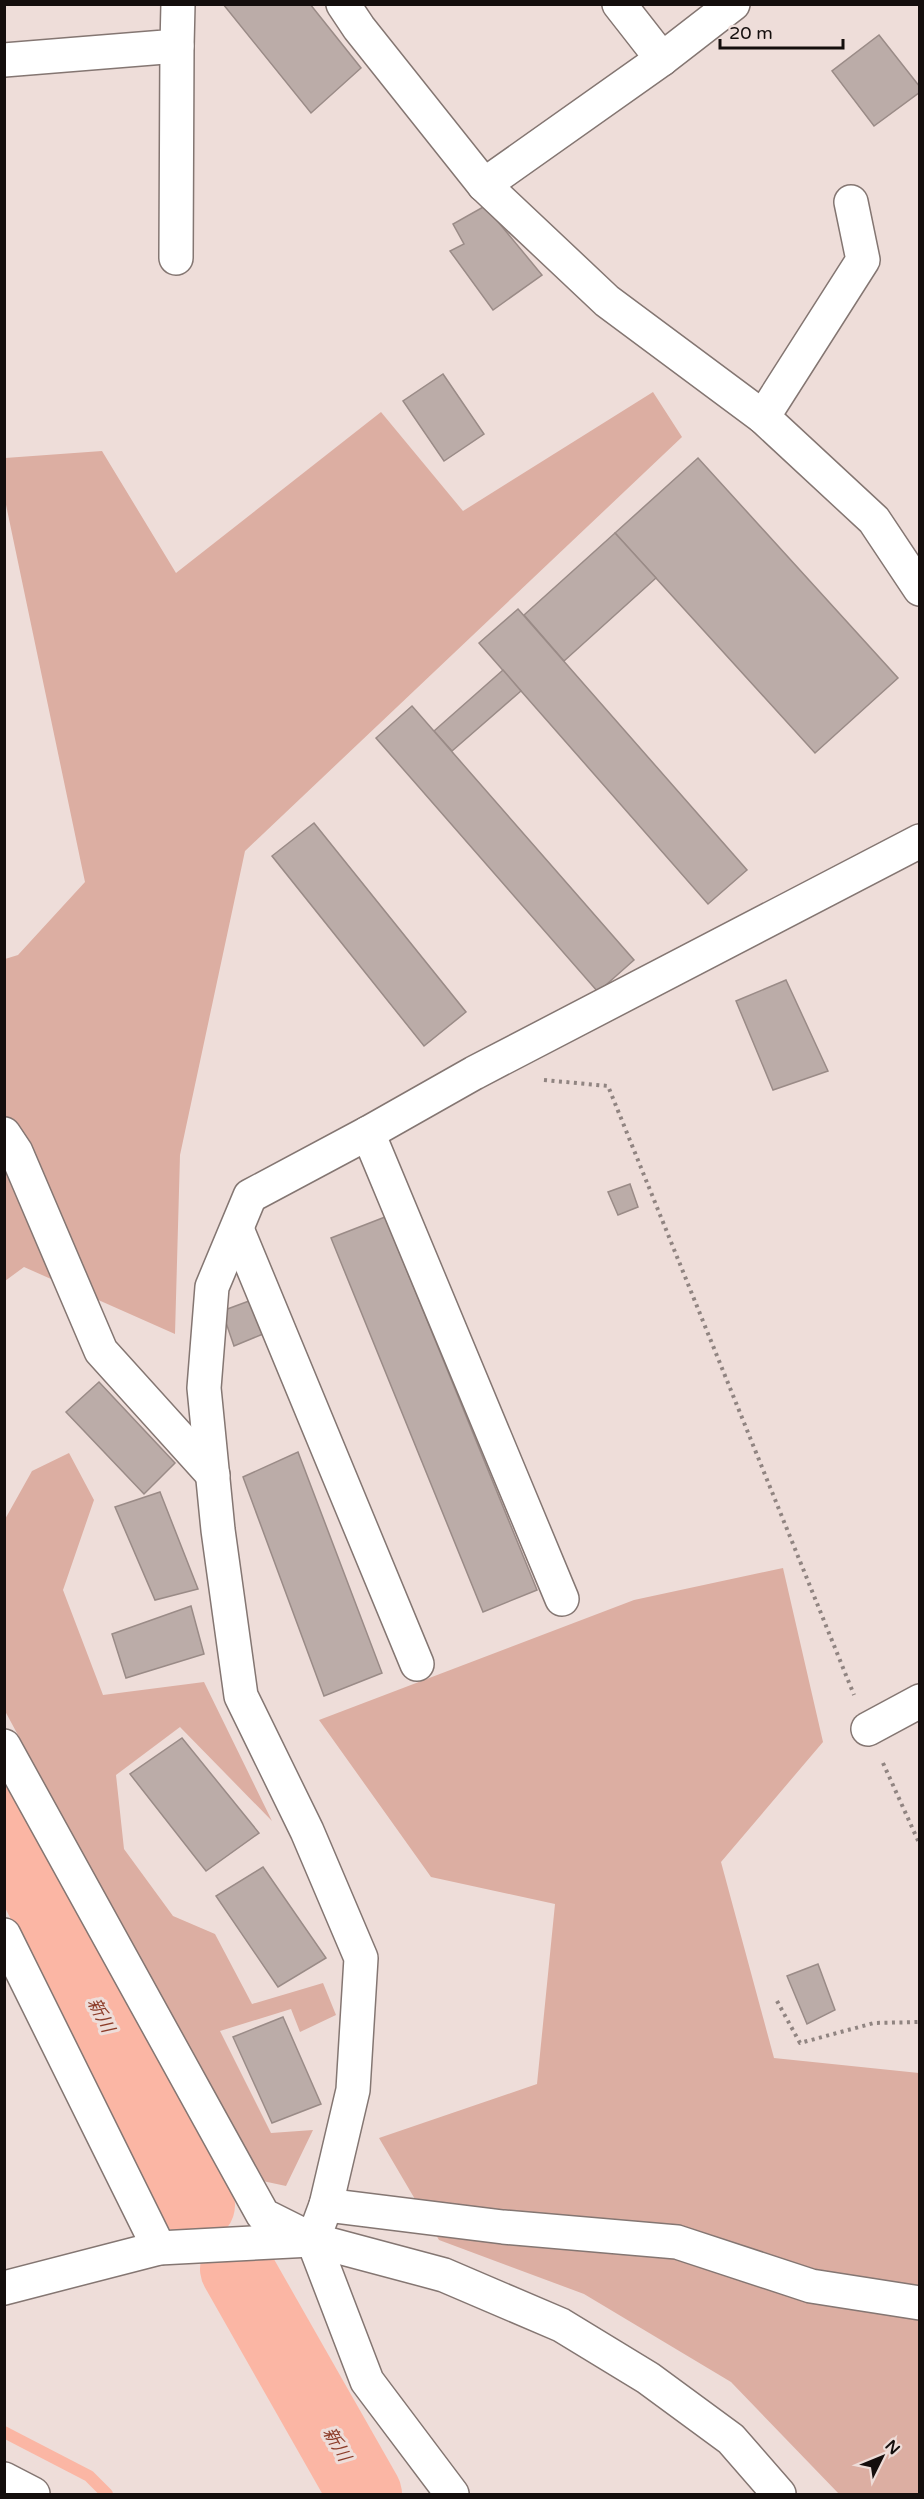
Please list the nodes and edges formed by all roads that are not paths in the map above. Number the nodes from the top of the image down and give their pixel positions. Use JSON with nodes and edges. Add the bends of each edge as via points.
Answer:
{"nodes":[{"id":1,"x":178,"y":4,"type":"edge"},
{"id":2,"x":343,"y":4,"type":"edge"},
{"id":3,"x":619,"y":4,"type":"edge"},
{"id":4,"x":733,"y":4,"type":"edge"},
{"id":5,"x":177,"y":46,"type":"junction"},
{"id":6,"x":662,"y":59,"type":"junction"},
{"id":7,"x":4,"y":60,"type":"edge"},
{"id":8,"x":484,"y":185,"type":"junction"},
{"id":9,"x":851,"y":202,"type":"dead end"},
{"id":10,"x":176,"y":258,"type":"dead end"},
{"id":11,"x":763,"y":417,"type":"junction"},
{"id":12,"x":920,"y":590,"type":"edge"},
{"id":13,"x":920,"y":841,"type":"edge"},
{"id":14,"x":368,"y":1133,"type":"junction"},
{"id":15,"x":4,"y":1134,"type":"edge"},
{"id":16,"x":237,"y":1229,"type":"junction"},
{"id":17,"x":213,"y":1475,"type":"junction"},
{"id":18,"x":562,"y":1599,"type":"dead end"},
{"id":19,"x":417,"y":1664,"type":"dead end"},
{"id":20,"x":920,"y":1701,"type":"edge"},
{"id":21,"x":868,"y":1729,"type":"road end"},
{"id":22,"x":4,"y":1746,"type":"edge"},
{"id":23,"x":4,"y":1935,"type":"edge"},
{"id":24,"x":326,"y":2205,"type":"junction"},
{"id":25,"x":313,"y":2240,"type":"junction"},
{"id":26,"x":159,"y":2248,"type":"junction"},
{"id":27,"x":4,"y":2288,"type":"edge"},
{"id":28,"x":920,"y":2303,"type":"edge"},
{"id":29,"x":4,"y":2479,"type":"edge"},
{"id":30,"x":33,"y":2494,"type":"edge"},
{"id":31,"x":452,"y":2494,"type":"edge"},
{"id":32,"x":779,"y":2494,"type":"edge"}],
"edges":[{"from":1,"to":5,"type":"street"},
{"from":2,"to":8,"type":"street"},
{"from":3,"to":6,"type":"street"},
{"from":4,"to":6,"type":"street"},
{"from":5,"to":7,"type":"street"},
{"from":5,"to":10,"type":"street"},
{"from":6,"to":8,"type":"street"},
{"from":8,"to":11,"type":"street","via":[[607,301]]},
{"from":9,"to":11,"type":"street","via":[[863,260]]},
{"from":11,"to":12,"type":"street","via":[[874,520]]},
{"from":13,"to":14,"type":"street","via":[[474,1073]]},
{"from":14,"to":16,"type":"street","via":[[250,1196]]},
{"from":14,"to":18,"type":"street"},
{"from":15,"to":17,"type":"street","via":[[16,1152],[101,1351]]},
{"from":16,"to":17,"type":"street","via":[[212,1287],[204,1388]]},
{"from":16,"to":19,"type":"street"},
{"from":17,"to":24,"type":"street","via":[[241,1696],[307,1831],[361,1958],[353,2090]]},
{"from":20,"to":21,"type":"street"},
{"from":22,"to":25,"type":"street","via":[[263,2216]]},
{"from":23,"to":26,"type":"street"},
{"from":24,"to":25,"type":"street"},
{"from":24,"to":28,"type":"street","via":[[502,2227],[677,2242],[810,2286]]},
{"from":25,"to":26,"type":"street"},
{"from":25,"to":31,"type":"street","via":[[367,2380]]},
{"from":25,"to":32,"type":"street","via":[[444,2275],[561,2325],[648,2378],[731,2439]]},
{"from":26,"to":27,"type":"street"},
{"from":29,"to":30,"type":"street"}]}
